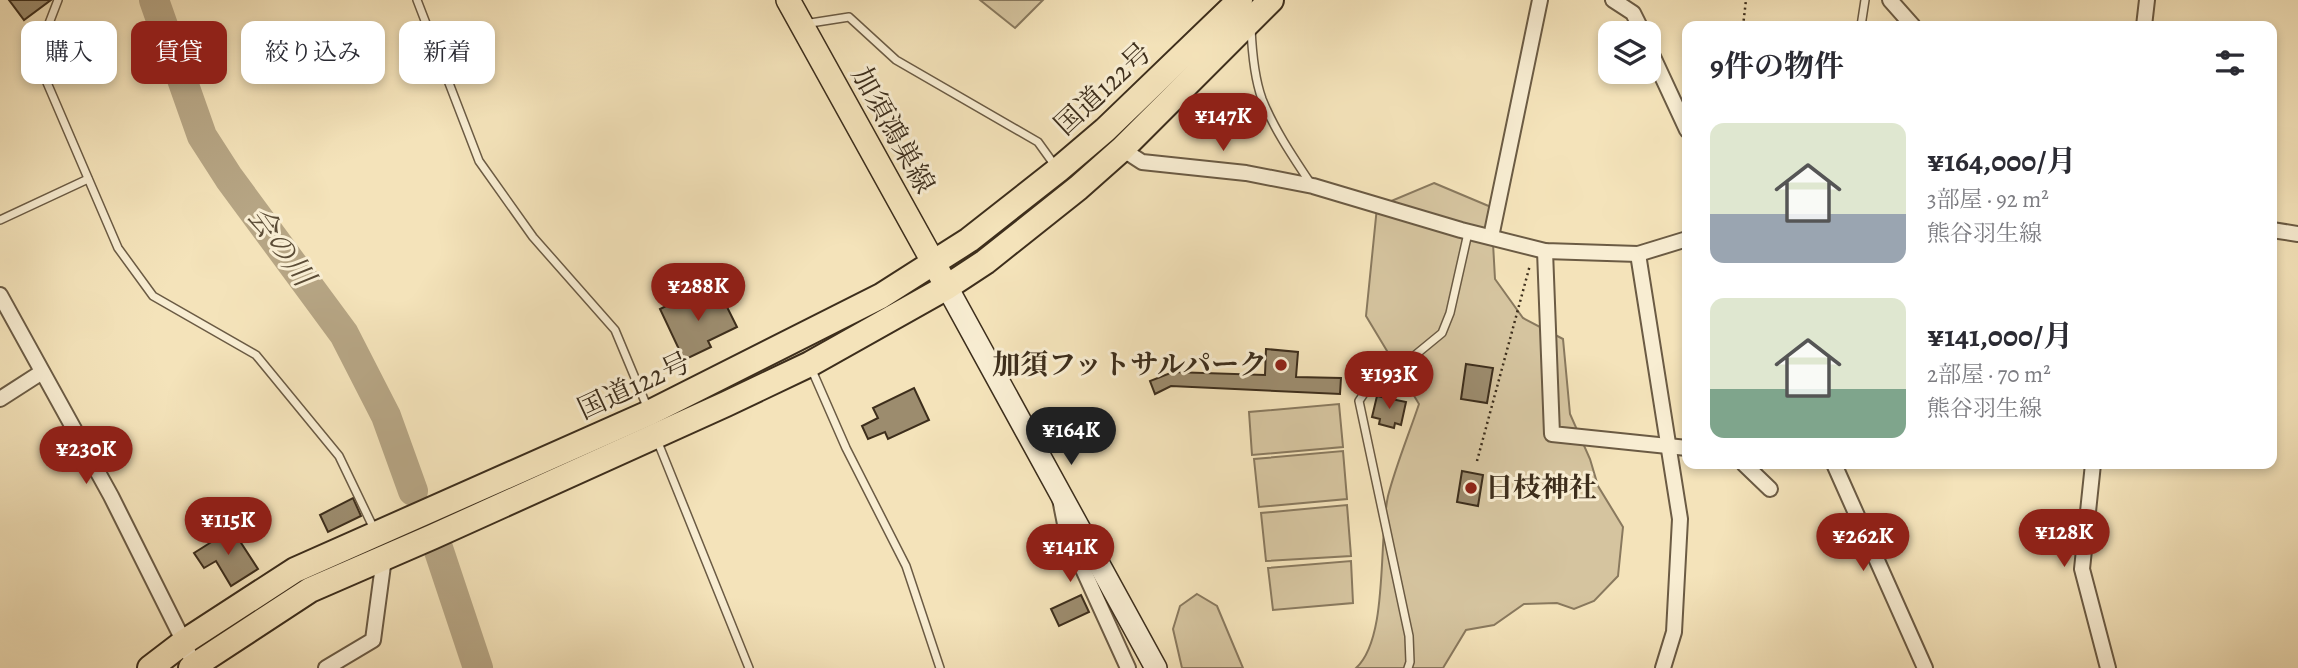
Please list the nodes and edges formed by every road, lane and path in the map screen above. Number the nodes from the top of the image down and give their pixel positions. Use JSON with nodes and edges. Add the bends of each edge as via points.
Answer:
{"nodes":[{"id":1,"x":58,"y":0,"type":"edge"},
{"id":2,"x":417,"y":0,"type":"edge"},
{"id":3,"x":1271,"y":0,"type":"edge"},
{"id":4,"x":1541,"y":0,"type":"edge"},
{"id":5,"x":1613,"y":0,"type":"edge"},
{"id":6,"x":1746,"y":0,"type":"edge"},
{"id":7,"x":1865,"y":0,"type":"edge"},
{"id":8,"x":1891,"y":0,"type":"edge"},
{"id":9,"x":2147,"y":0,"type":"edge"},
{"id":10,"x":790,"y":1,"type":"edge"},
{"id":11,"x":1246,"y":7,"type":"edge"},
{"id":12,"x":1637,"y":21,"type":"edge"},
{"id":13,"x":1744,"y":21,"type":"edge"},
{"id":14,"x":1862,"y":21,"type":"edge"},
{"id":15,"x":1909,"y":21,"type":"edge"},
{"id":16,"x":2145,"y":21,"type":"edge"},
{"id":17,"x":801,"y":24,"type":"junction"},
{"id":18,"x":1661,"y":74,"type":"edge"},
{"id":19,"x":1682,"y":119,"type":"edge"},
{"id":20,"x":1122,"y":149,"type":"junction"},
{"id":21,"x":1058,"y":170,"type":"junction"},
{"id":22,"x":88,"y":179,"type":"junction"},
{"id":23,"x":1313,"y":186,"type":"junction"},
{"id":24,"x":0,"y":220,"type":"edge"},
{"id":25,"x":2277,"y":231,"type":"edge"},
{"id":26,"x":1468,"y":232,"type":"junction"},
{"id":27,"x":2298,"y":234,"type":"edge"},
{"id":28,"x":1490,"y":237,"type":"junction"},
{"id":29,"x":1682,"y":241,"type":"edge"},
{"id":30,"x":1540,"y":250,"type":"junction"},
{"id":31,"x":1638,"y":254,"type":"junction"},
{"id":32,"x":933,"y":263,"type":"junction"},
{"id":33,"x":947,"y":288,"type":"junction"},
{"id":34,"x":0,"y":295,"type":"edge"},
{"id":35,"x":810,"y":364,"type":"junction"},
{"id":36,"x":42,"y":372,"type":"junction"},
{"id":37,"x":0,"y":399,"type":"edge"},
{"id":38,"x":652,"y":424,"type":"junction"},
{"id":39,"x":1668,"y":444,"type":"junction"},
{"id":40,"x":1682,"y":447,"type":"edge"},
{"id":41,"x":1477,"y":461,"type":"dead end"},
{"id":42,"x":1749,"y":469,"type":"edge"},
{"id":43,"x":1836,"y":469,"type":"edge"},
{"id":44,"x":2092,"y":469,"type":"edge"},
{"id":45,"x":1058,"y":488,"type":"junction"},
{"id":46,"x":1770,"y":489,"type":"dead end"},
{"id":47,"x":380,"y":546,"type":"junction"},
{"id":48,"x":184,"y":642,"type":"junction"},
{"id":49,"x":192,"y":667,"type":"edge"},
{"id":50,"x":150,"y":668,"type":"edge"},
{"id":51,"x":326,"y":668,"type":"edge"},
{"id":52,"x":750,"y":668,"type":"edge"},
{"id":53,"x":940,"y":668,"type":"edge"},
{"id":54,"x":1128,"y":668,"type":"edge"},
{"id":55,"x":1156,"y":668,"type":"edge"},
{"id":56,"x":1408,"y":668,"type":"edge"},
{"id":57,"x":1663,"y":668,"type":"edge"},
{"id":58,"x":1924,"y":668,"type":"edge"},
{"id":59,"x":2108,"y":668,"type":"edge"}],
"edges":[{"from":1,"to":22,"type":"lane","via":[[39,64]]},
{"from":2,"to":38,"type":"lane","via":[[479,161],[533,237],[615,330]]},
{"from":3,"to":11,"type":"highway","name":"国道122号"},
{"from":4,"to":28,"type":"street"},
{"from":5,"to":12,"type":"street"},
{"from":6,"to":13,"type":"path"},
{"from":7,"to":14,"type":"lane"},
{"from":8,"to":15,"type":"street"},
{"from":9,"to":16,"type":"street"},
{"from":10,"to":17,"type":"main road","name":"加須鴻巣線"},
{"from":11,"to":20,"type":"highway","name":"国道122号"},
{"from":11,"to":21,"type":"highway","name":"国道122号"},
{"from":11,"to":23,"type":"lane","via":[[1261,97],[1284,144]]},
{"from":17,"to":21,"type":"lane","via":[[849,17],[896,60],[1038,142]]},
{"from":17,"to":32,"type":"main road","name":"加須鴻巣線"},
{"from":18,"to":19,"type":"street"},
{"from":20,"to":23,"type":"street","via":[[1142,162],[1246,173]]},
{"from":20,"to":33,"type":"highway","name":"国道122号","via":[[1029,228]]},
{"from":21,"to":32,"type":"highway","name":"国道122号"},
{"from":22,"to":24,"type":"lane"},
{"from":22,"to":47,"type":"lane","via":[[118,248],[153,296],[256,355],[339,456]]},
{"from":23,"to":26,"type":"street"},
{"from":25,"to":27,"type":"street"},
{"from":26,"to":28,"type":"street"},
{"from":26,"to":56,"type":"lane","via":[[1442,333],[1367,389],[1359,401],[1409,636]]},
{"from":28,"to":30,"type":"street"},
{"from":29,"to":31,"type":"street"},
{"from":30,"to":31,"type":"street"},
{"from":30,"to":39,"type":"street","via":[[1552,434]]},
{"from":30,"to":41,"type":"path"},
{"from":31,"to":39,"type":"street"},
{"from":32,"to":33,"type":"main road","name":"加須鴻巣線"},
{"from":32,"to":38,"type":"highway","name":"国道122号"},
{"from":33,"to":35,"type":"highway","name":"国道122号"},
{"from":33,"to":45,"type":"main road"},
{"from":34,"to":36,"type":"street"},
{"from":35,"to":38,"type":"highway","name":"国道122号"},
{"from":35,"to":53,"type":"lane","via":[[846,448],[906,566]]},
{"from":36,"to":37,"type":"street"},
{"from":36,"to":48,"type":"street"},
{"from":38,"to":47,"type":"highway","name":"国道122号"},
{"from":38,"to":52,"type":"lane"},
{"from":39,"to":40,"type":"street"},
{"from":39,"to":57,"type":"street","via":[[1680,519],[1674,632]]},
{"from":42,"to":46,"type":"street"},
{"from":43,"to":58,"type":"street"},
{"from":44,"to":59,"type":"street","via":[[2082,569]]},
{"from":45,"to":54,"type":"street","via":[[1067,534]]},
{"from":45,"to":55,"type":"main road"},
{"from":47,"to":48,"type":"highway","name":"国道122号","via":[[295,570]]},
{"from":47,"to":49,"type":"highway","name":"国道122号"},
{"from":47,"to":51,"type":"street","via":[[373,640]]},
{"from":48,"to":49,"type":"street"},
{"from":48,"to":50,"type":"highway","name":"国道122号"}]}
